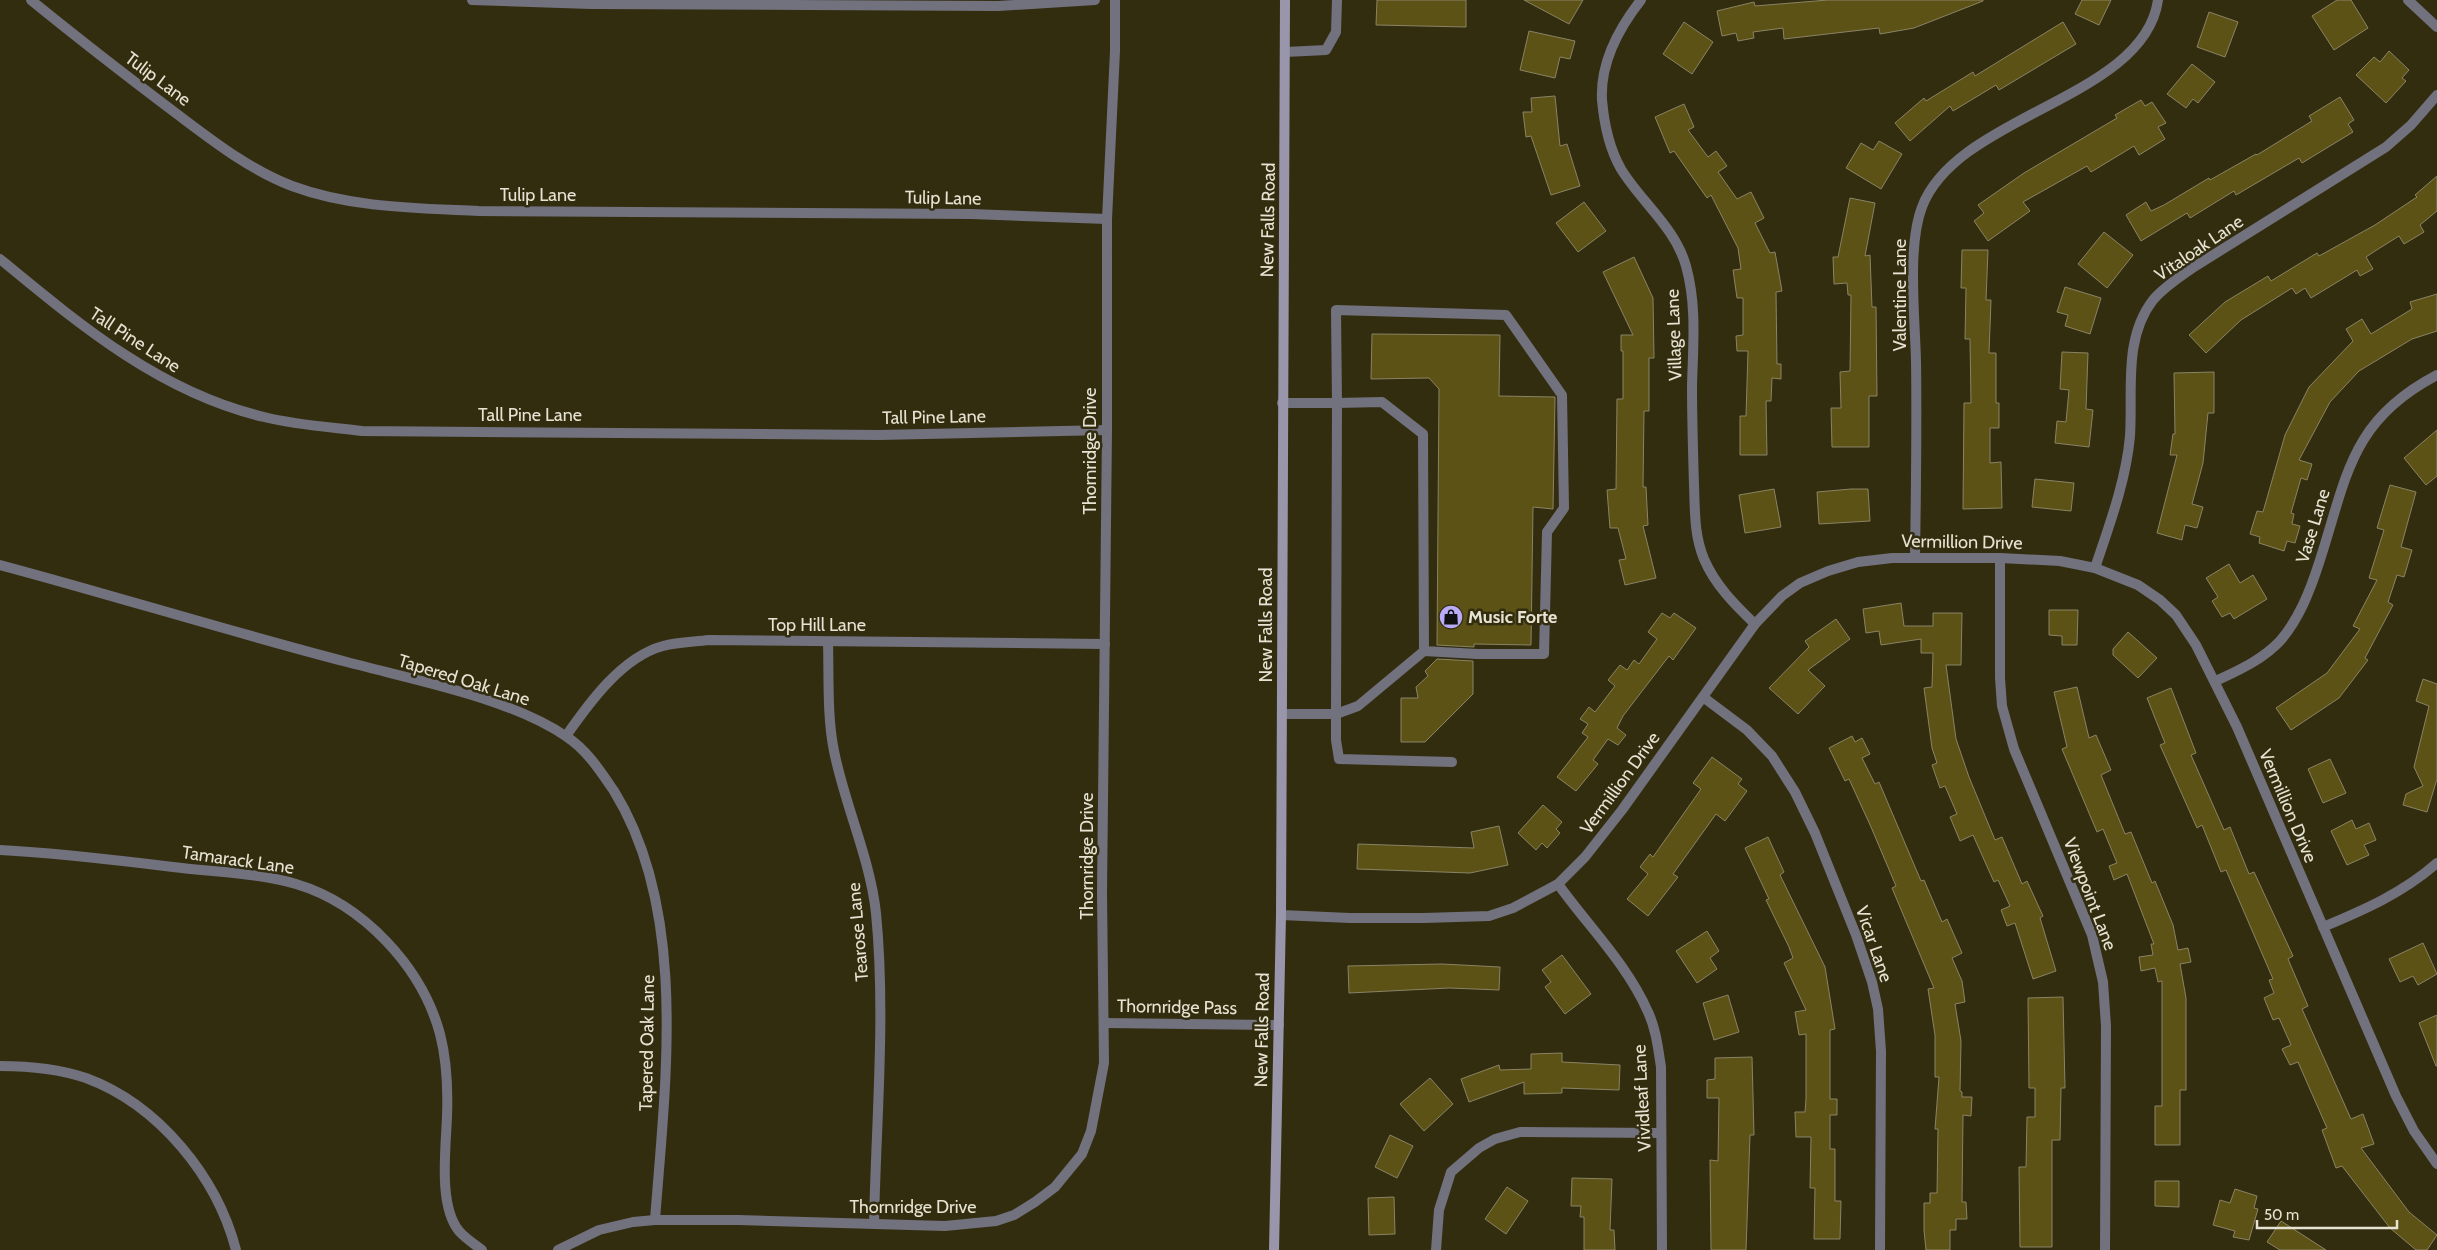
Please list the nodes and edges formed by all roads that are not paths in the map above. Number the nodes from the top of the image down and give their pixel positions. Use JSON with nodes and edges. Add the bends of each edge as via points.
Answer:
{"nodes":[{"id":1,"x":31,"y":0,"type":"edge"},
{"id":2,"x":472,"y":0,"type":"edge"},
{"id":3,"x":1095,"y":0,"type":"edge"},
{"id":4,"x":1115,"y":0,"type":"edge"},
{"id":5,"x":1285,"y":0,"type":"edge"},
{"id":6,"x":1337,"y":0,"type":"edge"},
{"id":7,"x":1641,"y":0,"type":"edge"},
{"id":8,"x":2158,"y":0,"type":"edge"},
{"id":9,"x":2408,"y":0,"type":"edge"},
{"id":10,"x":2437,"y":27,"type":"edge"},
{"id":11,"x":1285,"y":52,"type":"junction"},
{"id":12,"x":2437,"y":95,"type":"edge"},
{"id":13,"x":1107,"y":219,"type":"junction"},
{"id":14,"x":0,"y":259,"type":"edge"},
{"id":15,"x":2437,"y":376,"type":"edge"},
{"id":16,"x":1282,"y":403,"type":"junction"},
{"id":17,"x":1337,"y":403,"type":"junction"},
{"id":18,"x":1107,"y":430,"type":"junction"},
{"id":19,"x":1915,"y":557,"type":"junction"},
{"id":20,"x":2000,"y":558,"type":"junction"},
{"id":21,"x":0,"y":565,"type":"edge"},
{"id":22,"x":2095,"y":568,"type":"junction"},
{"id":23,"x":1755,"y":624,"type":"junction"},
{"id":24,"x":828,"y":642,"type":"junction"},
{"id":25,"x":1105,"y":644,"type":"junction"},
{"id":26,"x":1424,"y":651,"type":"junction"},
{"id":27,"x":2216,"y":681,"type":"junction"},
{"id":28,"x":1703,"y":697,"type":"junction"},
{"id":29,"x":1282,"y":714,"type":"junction"},
{"id":30,"x":1336,"y":714,"type":"junction"},
{"id":31,"x":566,"y":736,"type":"junction"},
{"id":32,"x":1452,"y":762,"type":"dead end"},
{"id":33,"x":0,"y":850,"type":"edge"},
{"id":34,"x":2437,"y":863,"type":"edge"},
{"id":35,"x":1558,"y":884,"type":"junction"},
{"id":36,"x":1281,"y":914,"type":"junction"},
{"id":37,"x":2323,"y":927,"type":"junction"},
{"id":38,"x":1104,"y":1023,"type":"junction"},
{"id":39,"x":1279,"y":1025,"type":"junction"},
{"id":40,"x":0,"y":1066,"type":"edge"},
{"id":41,"x":1661,"y":1133,"type":"junction"},
{"id":42,"x":2437,"y":1164,"type":"edge"},
{"id":43,"x":655,"y":1220,"type":"junction"},
{"id":44,"x":874,"y":1224,"type":"junction"},
{"id":45,"x":236,"y":1250,"type":"edge"},
{"id":46,"x":482,"y":1250,"type":"edge"},
{"id":47,"x":558,"y":1250,"type":"edge"},
{"id":48,"x":1274,"y":1250,"type":"edge"},
{"id":49,"x":1436,"y":1250,"type":"edge"},
{"id":50,"x":1662,"y":1250,"type":"edge"},
{"id":51,"x":1880,"y":1250,"type":"edge"},
{"id":52,"x":2105,"y":1250,"type":"edge"}],
"edges":[{"from":1,"to":13,"type":"street","name":"Tulip Lane","via":[[222,147],[291,186],[324,196],[413,208],[479,211],[971,214]]},
{"from":2,"to":3,"type":"street","via":[[591,4],[998,6]]},
{"from":4,"to":13,"type":"street","name":"Thornridge Drive"},
{"from":5,"to":11,"type":"main road","name":"New Falls Road"},
{"from":6,"to":11,"type":"street","via":[[1336,32],[1326,50]]},
{"from":7,"to":23,"type":"street","name":"Village Lane","via":[[1616,38],[1606,66],[1602,99],[1605,124],[1621,168],[1668,230],[1686,266],[1692,300],[1693,466],[1698,544],[1716,581]]},
{"from":8,"to":19,"type":"street","name":"Valentine Lane","via":[[2152,24],[2126,58],[1983,142],[1954,164],[1936,183],[1922,206],[1914,247]]},
{"from":9,"to":10,"type":"street"},
{"from":11,"to":16,"type":"main road","name":"New Falls Road"},
{"from":12,"to":22,"type":"street","name":"Vitaloak Lane","via":[[2386,147],[2194,267],[2153,301],[2138,329],[2133,351],[2130,437],[2123,476]]},
{"from":13,"to":18,"type":"street","name":"Thornridge Drive"},
{"from":14,"to":18,"type":"street","name":"Tall Pine Lane","via":[[70,317],[170,383],[238,410],[307,425],[362,431],[879,435]]},
{"from":15,"to":27,"type":"street","name":"Vase Lane","via":[[2392,403],[2369,429],[2342,488],[2312,584],[2280,641],[2245,668]]},
{"from":16,"to":17,"type":"street"},
{"from":16,"to":29,"type":"main road","name":"New Falls Road"},
{"from":17,"to":26,"type":"street","via":[[1382,402],[1422,434]]},
{"from":17,"to":26,"type":"street","via":[[1336,310],[1506,315],[1562,395],[1564,508],[1547,532],[1544,654]]},
{"from":17,"to":30,"type":"street"},
{"from":18,"to":25,"type":"street","name":"Thornridge Drive"},
{"from":19,"to":20,"type":"street","name":"Vermillion Drive"},
{"from":19,"to":23,"type":"street","name":"Vermillion Drive","via":[[1858,562],[1828,570],[1794,587]]},
{"from":20,"to":22,"type":"street","name":"Vermillion Drive","via":[[2060,561]]},
{"from":20,"to":52,"type":"street","name":"Viewpoint Lane","via":[[2002,706],[2014,749],[2092,935],[2103,982],[2106,1026]]},
{"from":21,"to":31,"type":"street","name":"Tapered Oak Lane","via":[[457,691],[512,709]]},
{"from":22,"to":27,"type":"street","name":"Vermillion Drive","via":[[2138,585],[2171,610]]},
{"from":23,"to":28,"type":"street","name":"Vermillion Drive"},
{"from":24,"to":25,"type":"street","name":"Top Hill Lane"},
{"from":24,"to":31,"type":"street","name":"Top Hill Lane","via":[[709,640],[661,646],[643,654],[618,673],[597,693]]},
{"from":24,"to":44,"type":"street","name":"Tearose Lane","via":[[830,726],[834,752],[869,872],[876,912],[880,996]]},
{"from":25,"to":38,"type":"street","name":"Thornridge Drive"},
{"from":26,"to":30,"type":"street","via":[[1358,706]]},
{"from":27,"to":37,"type":"street","name":"Vermillion Drive"},
{"from":28,"to":35,"type":"street","name":"Vermillion Drive","via":[[1622,810],[1585,857]]},
{"from":28,"to":51,"type":"street","name":"Vicar Lane","via":[[1747,730],[1772,756],[1795,792],[1815,833],[1869,973],[1878,1009],[1881,1051]]},
{"from":29,"to":30,"type":"street"},
{"from":29,"to":36,"type":"main road","name":"New Falls Road"},
{"from":30,"to":32,"type":"street","via":[[1339,759]]},
{"from":31,"to":43,"type":"street","name":"Tapered Oak Lane","via":[[602,773],[624,808],[639,844],[654,898],[664,955],[667,1002]]},
{"from":33,"to":46,"type":"street","name":"Tamarack Lane","via":[[141,863],[281,881],[326,897],[365,922],[390,946],[414,978],[440,1033],[448,1090],[446,1197],[458,1230]]},
{"from":34,"to":37,"type":"street","via":[[2414,883],[2381,902]]},
{"from":35,"to":36,"type":"street","name":"Vermillion Drive","via":[[1513,908],[1489,916],[1350,918]]},
{"from":35,"to":41,"type":"street","name":"Vividleaf Lane","via":[[1633,982],[1648,1012],[1657,1039],[1661,1067]]},
{"from":36,"to":39,"type":"main road","name":"New Falls Road"},
{"from":37,"to":42,"type":"street","name":"Vermillion Drive","via":[[2396,1096],[2414,1131]]},
{"from":38,"to":39,"type":"street","name":"Thornridge Pass"},
{"from":38,"to":44,"type":"street","name":"Thornridge Drive","via":[[1104,1063],[1091,1131],[1082,1154],[1055,1187],[1028,1206],[996,1221],[945,1226]]},
{"from":39,"to":48,"type":"main road","name":"New Falls Road"},
{"from":40,"to":45,"type":"street","via":[[24,1066],[87,1078],[140,1109],[191,1158],[220,1206]]},
{"from":41,"to":49,"type":"street","via":[[1520,1132],[1495,1139],[1472,1152],[1451,1172],[1439,1210]]},
{"from":41,"to":50,"type":"street","name":"Vividleaf Lane"},
{"from":43,"to":44,"type":"street","name":"Thornridge Drive"},
{"from":43,"to":47,"type":"street","name":"Thornridge Drive","via":[[599,1230]]}]}
